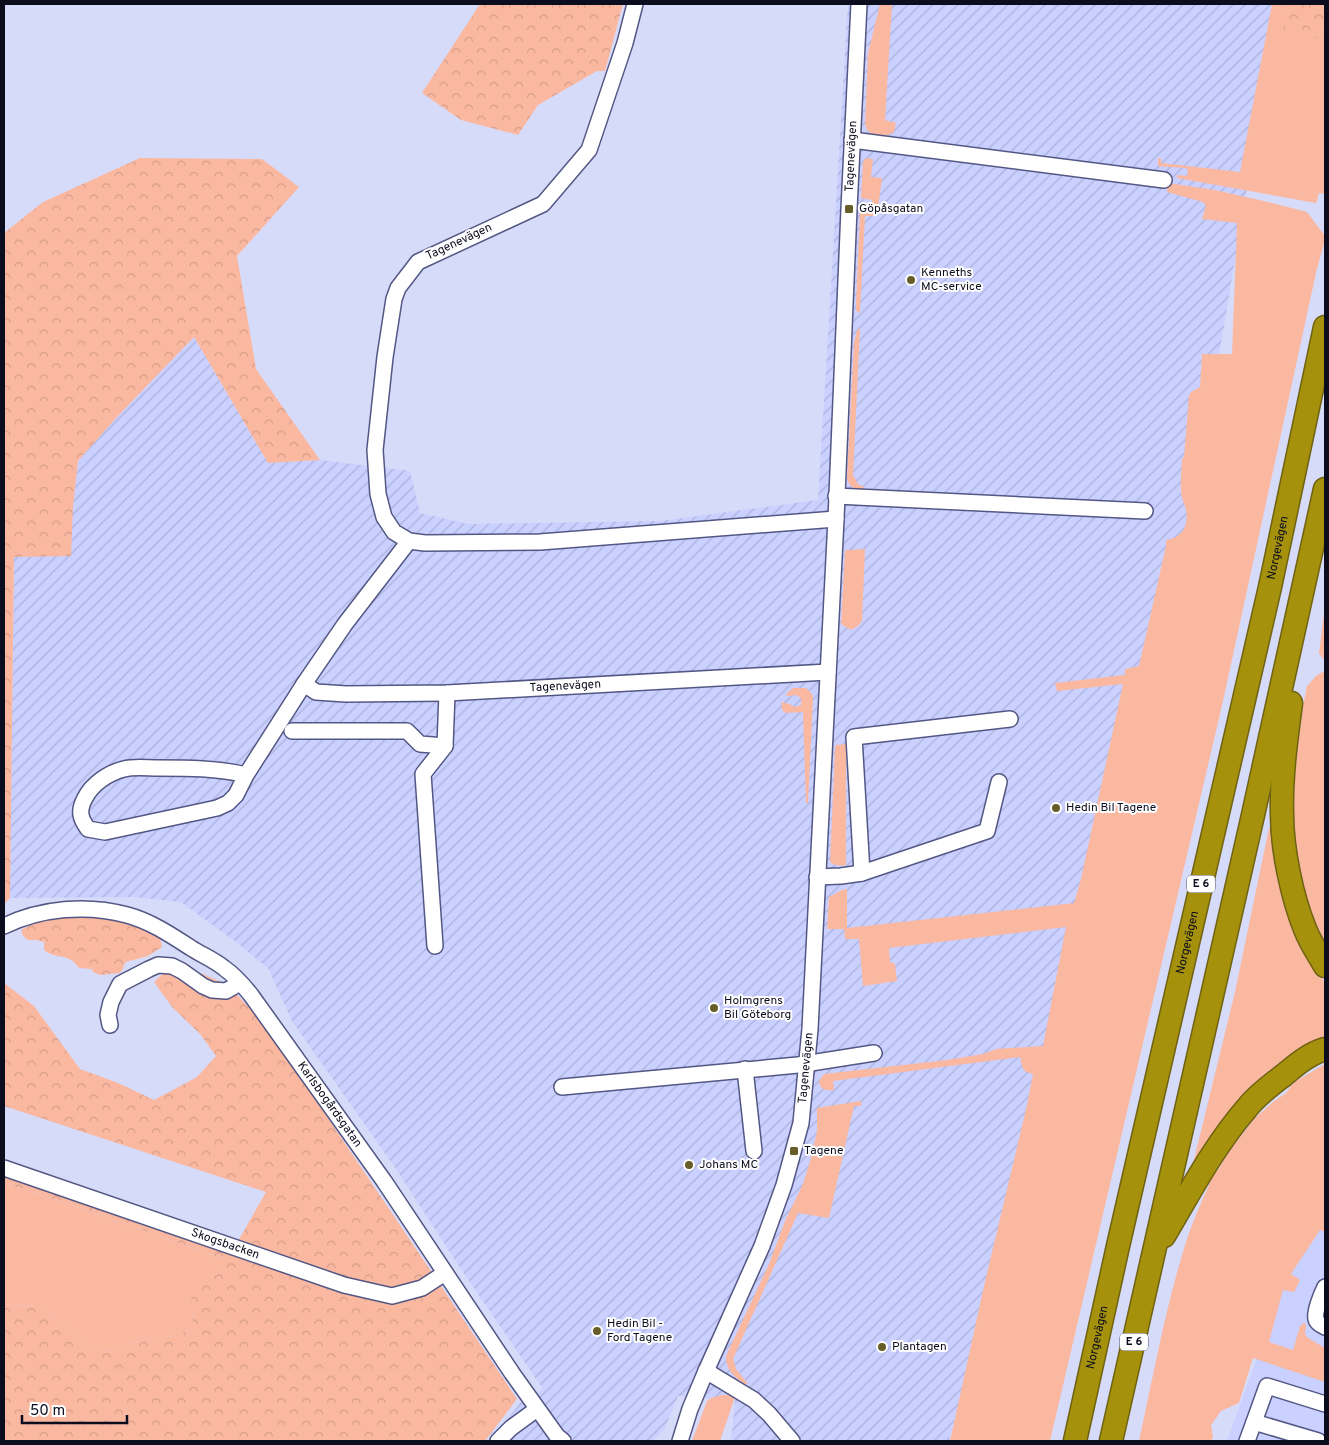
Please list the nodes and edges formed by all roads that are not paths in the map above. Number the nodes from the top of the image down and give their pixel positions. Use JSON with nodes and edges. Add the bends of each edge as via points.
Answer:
{"nodes":[{"id":1,"x":635,"y":4,"type":"edge"},
{"id":2,"x":859,"y":4,"type":"edge"},
{"id":3,"x":852,"y":140,"type":"junction"},
{"id":4,"x":1164,"y":180,"type":"dead end"},
{"id":5,"x":1325,"y":327,"type":"edge"},
{"id":6,"x":1325,"y":489,"type":"edge"},
{"id":7,"x":836,"y":496,"type":"junction"},
{"id":8,"x":1145,"y":511,"type":"dead end"},
{"id":9,"x":836,"y":519,"type":"junction"},
{"id":10,"x":409,"y":541,"type":"junction"},
{"id":11,"x":1309,"y":563,"type":"junction"},
{"id":12,"x":828,"y":672,"type":"junction"},
{"id":13,"x":304,"y":684,"type":"junction"},
{"id":14,"x":447,"y":693,"type":"junction"},
{"id":15,"x":1010,"y":719,"type":"dead end"},
{"id":16,"x":292,"y":732,"type":"dead end"},
{"id":17,"x":445,"y":746,"type":"junction"},
{"id":18,"x":246,"y":775,"type":"junction"},
{"id":19,"x":999,"y":782,"type":"dead end"},
{"id":20,"x":862,"y":873,"type":"junction"},
{"id":21,"x":817,"y":877,"type":"junction"},
{"id":22,"x":4,"y":926,"type":"edge"},
{"id":23,"x":435,"y":946,"type":"dead end"},
{"id":24,"x":1325,"y":966,"type":"edge"},
{"id":25,"x":240,"y":982,"type":"junction"},
{"id":26,"x":110,"y":1025,"type":"dead end"},
{"id":27,"x":1325,"y":1049,"type":"edge"},
{"id":28,"x":874,"y":1053,"type":"dead end"},
{"id":29,"x":807,"y":1063,"type":"junction"},
{"id":30,"x":745,"y":1069,"type":"junction"},
{"id":31,"x":562,"y":1087,"type":"dead end"},
{"id":32,"x":754,"y":1151,"type":"dead end"},
{"id":33,"x":4,"y":1168,"type":"edge"},
{"id":34,"x":1153,"y":1254,"type":"junction"},
{"id":35,"x":445,"y":1273,"type":"junction"},
{"id":36,"x":1325,"y":1287,"type":"edge"},
{"id":37,"x":1325,"y":1328,"type":"edge"},
{"id":38,"x":706,"y":1371,"type":"junction"},
{"id":39,"x":1325,"y":1404,"type":"edge"},
{"id":40,"x":537,"y":1409,"type":"junction"},
{"id":41,"x":1254,"y":1422,"type":"junction"},
{"id":42,"x":498,"y":1441,"type":"edge"},
{"id":43,"x":563,"y":1441,"type":"edge"},
{"id":44,"x":680,"y":1441,"type":"edge"},
{"id":45,"x":792,"y":1441,"type":"edge"},
{"id":46,"x":1075,"y":1441,"type":"edge"},
{"id":47,"x":1111,"y":1441,"type":"edge"},
{"id":48,"x":1247,"y":1441,"type":"edge"},
{"id":49,"x":1318,"y":1441,"type":"edge"}],
"edges":[{"from":1,"to":10,"type":"street","name":"Tagenevägen","via":[[589,150],[543,204],[418,262],[398,288],[385,357],[375,450],[378,494],[384,517],[394,532]]},
{"from":2,"to":3,"type":"street","name":"Tagenevägen"},
{"from":3,"to":4,"type":"street"},
{"from":3,"to":7,"type":"street","name":"Tagenevägen"},
{"from":5,"to":46,"type":"highway","name":"Norgevägen","number":"E 6","via":[[1270,586]]},
{"from":6,"to":11,"type":"highway","number":"E 6"},
{"from":7,"to":8,"type":"street"},
{"from":7,"to":9,"type":"street","name":"Tagenevägen"},
{"from":9,"to":10,"type":"street","via":[[540,542]]},
{"from":9,"to":12,"type":"street","name":"Tagenevägen"},
{"from":10,"to":13,"type":"street"},
{"from":11,"to":24,"type":"highway","via":[[1288,730],[1282,815],[1290,879],[1297,906]]},
{"from":11,"to":34,"type":"highway","number":"E 6"},
{"from":12,"to":14,"type":"street","name":"Tagenevägen"},
{"from":12,"to":21,"type":"street","name":"Tagenevägen"},
{"from":13,"to":14,"type":"street","name":"Tagenevägen","via":[[316,692],[346,694]]},
{"from":13,"to":18,"type":"street"},
{"from":14,"to":17,"type":"street"},
{"from":15,"to":20,"type":"street","via":[[854,737]]},
{"from":16,"to":17,"type":"street","via":[[407,731],[420,744]]},
{"from":17,"to":23,"type":"street","via":[[423,774]]},
{"from":18,"to":18,"type":"street","via":[[236,795],[217,808],[105,832],[88,829],[81,819],[81,805],[88,792],[102,778],[124,769],[201,768]]},
{"from":19,"to":20,"type":"street","via":[[988,832]]},
{"from":20,"to":21,"type":"street"},
{"from":21,"to":29,"type":"street","name":"Tagenevägen"},
{"from":22,"to":25,"type":"street","name":"Karlsbogårdsgatan","via":[[48,912],[76,909],[128,915],[160,928],[224,968]]},
{"from":25,"to":26,"type":"street","via":[[226,991],[212,990],[172,966],[158,965],[120,984],[111,1002]]},
{"from":25,"to":35,"type":"street","name":"Karlsbogårdsgatan","via":[[384,1181]]},
{"from":27,"to":34,"type":"highway","via":[[1306,1057],[1248,1106],[1201,1173]]},
{"from":28,"to":29,"type":"street"},
{"from":29,"to":30,"type":"street"},
{"from":29,"to":38,"type":"street","name":"Tagenevägen","via":[[801,1123],[784,1185],[762,1246]]},
{"from":30,"to":31,"type":"street"},
{"from":30,"to":32,"type":"street"},
{"from":33,"to":35,"type":"street","name":"Skogsbacken","via":[[344,1284],[392,1296],[422,1288]]},
{"from":34,"to":47,"type":"highway","number":"E 6"},
{"from":35,"to":40,"type":"street","name":"Karlsbogårdsgatan"},
{"from":36,"to":37,"type":"street","via":[[1316,1319]]},
{"from":38,"to":44,"type":"street","name":"Tagenevägen"},
{"from":38,"to":45,"type":"street","via":[[754,1400]]},
{"from":39,"to":41,"type":"street","via":[[1267,1386]]},
{"from":40,"to":42,"type":"street"},
{"from":40,"to":43,"type":"street","name":"Karlsbogårdsgatan"},
{"from":41,"to":48,"type":"street"},
{"from":41,"to":49,"type":"street"}]}
